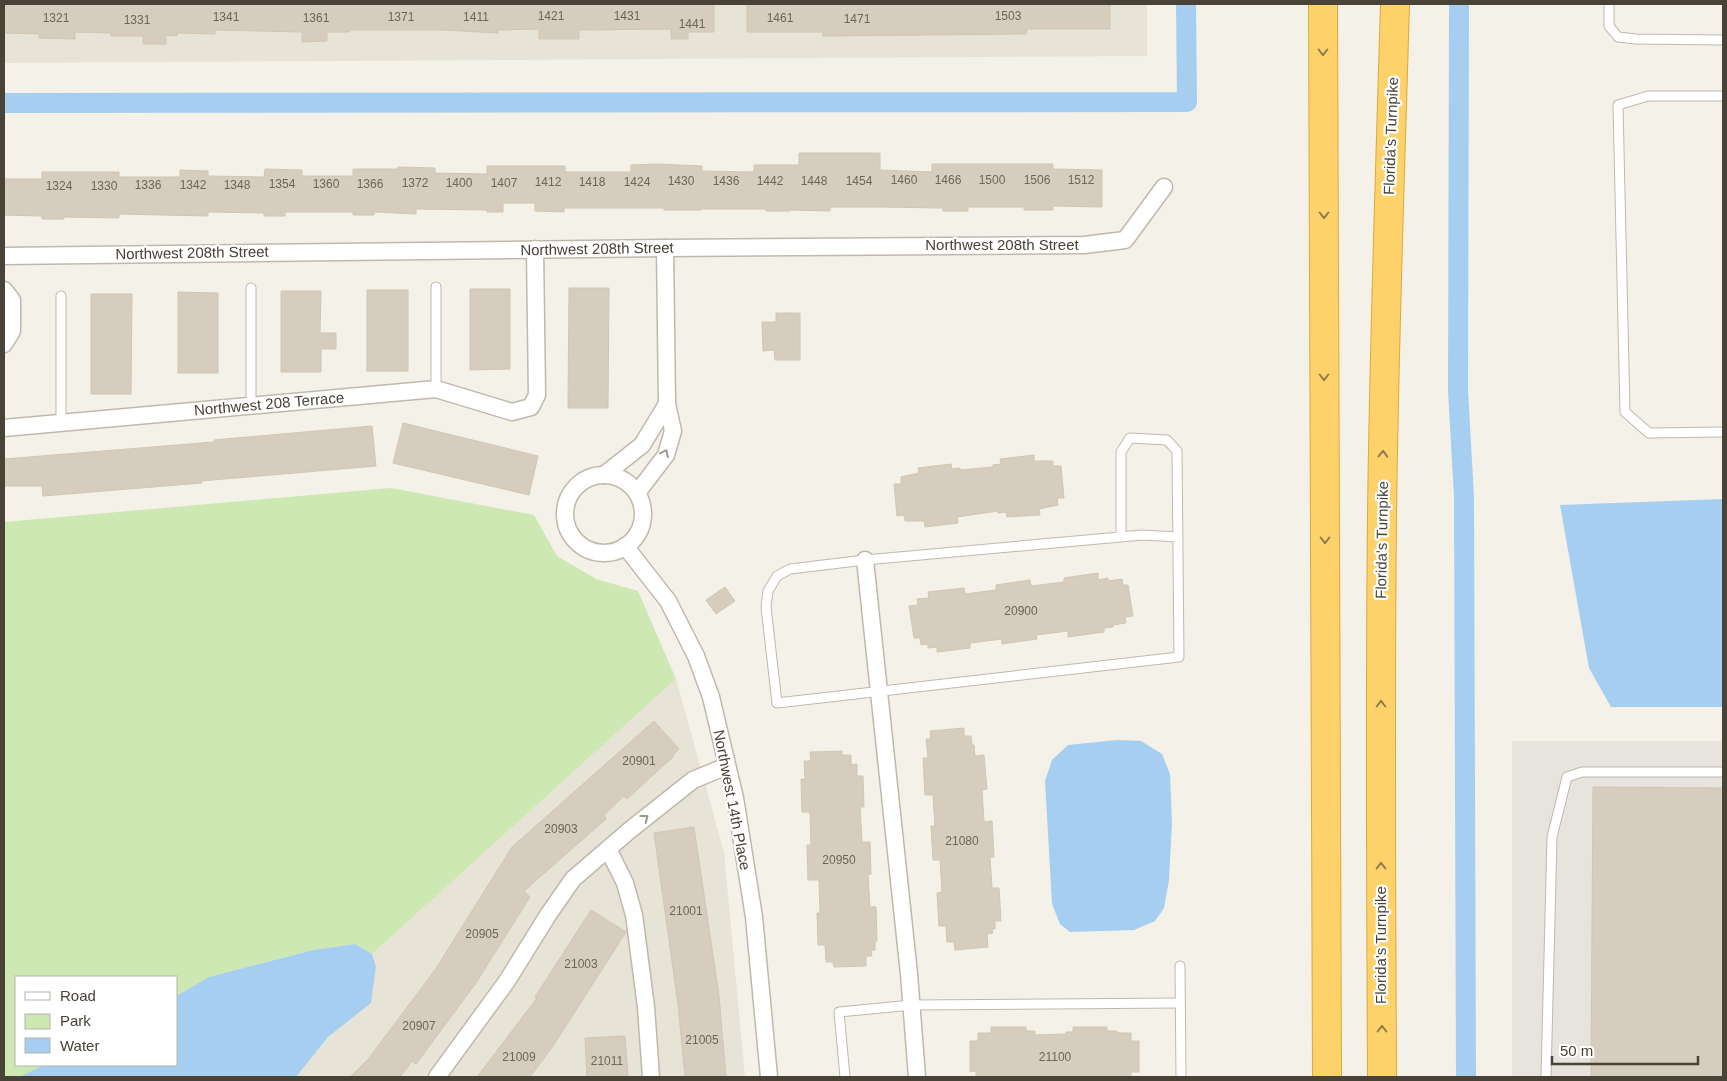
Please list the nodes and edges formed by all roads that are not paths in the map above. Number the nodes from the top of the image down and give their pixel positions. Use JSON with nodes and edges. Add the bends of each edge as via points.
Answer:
{"nodes":[{"id":1,"x":1323,"y":4,"type":"edge"},
{"id":2,"x":1396,"y":4,"type":"edge"},
{"id":3,"x":1608,"y":4,"type":"edge"},
{"id":4,"x":1723,"y":40,"type":"edge"},
{"id":5,"x":1723,"y":96,"type":"edge"},
{"id":6,"x":1164,"y":187,"type":"dead end"},
{"id":7,"x":665,"y":248,"type":"junction"},
{"id":8,"x":534,"y":249,"type":"junction"},
{"id":9,"x":4,"y":256,"type":"edge"},
{"id":10,"x":436,"y":287,"type":"dead end"},
{"id":11,"x":251,"y":288,"type":"dead end"},
{"id":12,"x":4,"y":290,"type":"edge"},
{"id":13,"x":61,"y":296,"type":"dead end"},
{"id":14,"x":4,"y":344,"type":"edge"},
{"id":15,"x":436,"y":389,"type":"junction"},
{"id":16,"x":667,"y":404,"type":"junction"},
{"id":17,"x":251,"y":405,"type":"junction"},
{"id":18,"x":61,"y":424,"type":"junction"},
{"id":19,"x":4,"y":428,"type":"edge"},
{"id":20,"x":1723,"y":432,"type":"edge"},
{"id":21,"x":604,"y":475,"type":"junction"},
{"id":22,"x":637,"y":493,"type":"junction"},
{"id":23,"x":1121,"y":537,"type":"junction"},
{"id":24,"x":1178,"y":538,"type":"junction"},
{"id":25,"x":625,"y":546,"type":"junction"},
{"id":26,"x":865,"y":560,"type":"junction"},
{"id":27,"x":879,"y":692,"type":"junction"},
{"id":28,"x":727,"y":766,"type":"junction"},
{"id":29,"x":1723,"y":772,"type":"edge"},
{"id":30,"x":608,"y":849,"type":"junction"},
{"id":31,"x":1180,"y":966,"type":"dead end"},
{"id":32,"x":1180,"y":1003,"type":"junction"},
{"id":33,"x":912,"y":1005,"type":"junction"},
{"id":34,"x":1326,"y":1027,"type":"junction"},
{"id":35,"x":437,"y":1077,"type":"edge"},
{"id":36,"x":650,"y":1077,"type":"edge"},
{"id":37,"x":769,"y":1077,"type":"edge"},
{"id":38,"x":845,"y":1077,"type":"edge"},
{"id":39,"x":916,"y":1077,"type":"edge"},
{"id":40,"x":1181,"y":1077,"type":"edge"},
{"id":41,"x":1315,"y":1077,"type":"edge"},
{"id":42,"x":1327,"y":1077,"type":"edge"},
{"id":43,"x":1382,"y":1077,"type":"edge"},
{"id":44,"x":1546,"y":1077,"type":"edge"}],
"edges":[{"from":1,"to":34,"type":"highway","one_way":true},
{"from":43,"to":2,"type":"highway","name":"Florida's Turnpike","one_way":true,"via":[[1382,515]]},
{"from":3,"to":4,"type":"lane","via":[[1609,26],[1618,37]]},
{"from":5,"to":20,"type":"lane","via":[[1648,96],[1618,105],[1626,412],[1649,433]]},
{"from":6,"to":7,"type":"street","name":"Northwest 208th Street","via":[[1125,240],[1084,245]]},
{"from":7,"to":8,"type":"street","name":"Northwest 208th Street"},
{"from":7,"to":16,"type":"street"},
{"from":8,"to":9,"type":"street","name":"Northwest 208th Street"},
{"from":8,"to":15,"type":"street","name":"Northwest 208 Terrace","via":[[537,394],[531,407],[512,412]]},
{"from":10,"to":15,"type":"lane"},
{"from":11,"to":17,"type":"lane"},
{"from":12,"to":14,"type":"street","via":[[12,300],[12,331]]},
{"from":13,"to":18,"type":"lane"},
{"from":15,"to":17,"type":"street","name":"Northwest 208 Terrace"},
{"from":16,"to":21,"type":"street","via":[[642,445]]},
{"from":22,"to":16,"type":"street","one_way":true,"via":[[666,455],[673,431]]},
{"from":17,"to":18,"type":"street","name":"Northwest 208 Terrace"},
{"from":18,"to":19,"type":"street","name":"Northwest 208 Terrace"},
{"from":21,"to":22,"type":"street","via":[[628,483]]},
{"from":21,"to":25,"type":"street","via":[[591,477],[570,494],[565,519],[569,532],[589,550],[602,553]]},
{"from":22,"to":25,"type":"street","via":[[643,516],[634,538]]},
{"from":23,"to":24,"type":"lane"},
{"from":23,"to":24,"type":"lane","via":[[1121,452],[1130,438],[1167,440],[1178,452]]},
{"from":23,"to":26,"type":"lane"},
{"from":24,"to":27,"type":"lane","via":[[1179,657]]},
{"from":25,"to":28,"type":"street","name":"Northwest 14th Place","via":[[668,601],[696,656],[711,697]]},
{"from":26,"to":27,"type":"street"},
{"from":26,"to":27,"type":"lane","via":[[790,569],[777,576],[768,591],[766,607],[777,703]]},
{"from":27,"to":33,"type":"street"},
{"from":30,"to":28,"type":"street","one_way":true,"via":[[693,780]]},
{"from":28,"to":37,"type":"street","name":"Northwest 14th Place","via":[[754,917]]},
{"from":29,"to":44,"type":"lane","via":[[1582,772],[1567,777],[1552,837]]},
{"from":30,"to":35,"type":"street","via":[[573,879],[507,981]]},
{"from":30,"to":36,"type":"street","via":[[625,883],[634,915],[646,1006]]},
{"from":31,"to":32,"type":"lane"},
{"from":32,"to":33,"type":"lane"},
{"from":32,"to":40,"type":"lane"},
{"from":33,"to":38,"type":"lane","via":[[839,1012]]},
{"from":33,"to":39,"type":"street"},
{"from":34,"to":41,"type":"highway"},
{"from":34,"to":42,"type":"highway"}]}
